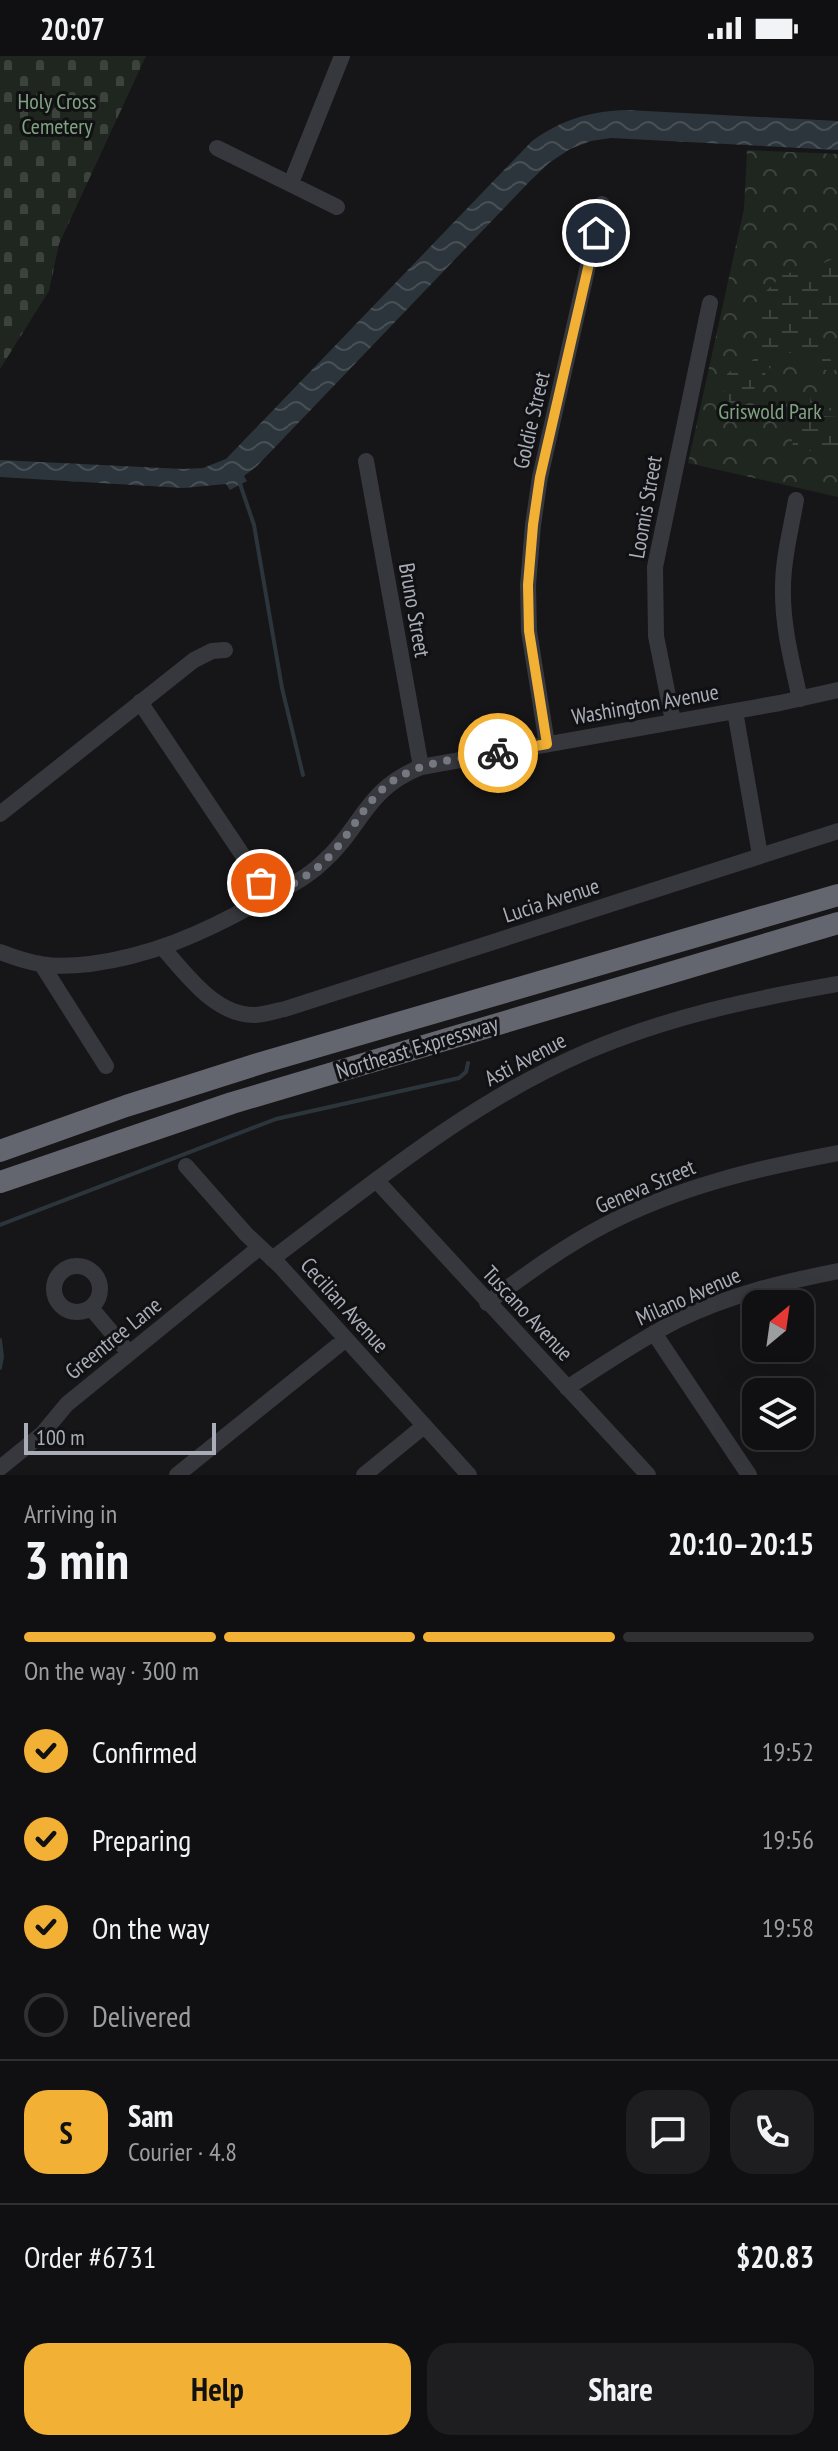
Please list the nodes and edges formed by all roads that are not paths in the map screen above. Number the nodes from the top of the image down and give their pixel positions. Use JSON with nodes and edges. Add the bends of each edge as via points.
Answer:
{"nodes":[{"id":1,"x":342,"y":56,"type":"edge"},
{"id":2,"x":217,"y":148,"type":"dead end"},
{"id":3,"x":291,"y":183,"type":"junction"},
{"id":4,"x":602,"y":204,"type":"dead end"},
{"id":5,"x":337,"y":207,"type":"dead end"},
{"id":6,"x":710,"y":303,"type":"dead end"},
{"id":7,"x":366,"y":461,"type":"dead end"},
{"id":8,"x":796,"y":500,"type":"dead end"},
{"id":9,"x":225,"y":650,"type":"dead end"},
{"id":10,"x":838,"y":690,"type":"edge"},
{"id":11,"x":800,"y":699,"type":"junction"},
{"id":12,"x":140,"y":702,"type":"junction"},
{"id":13,"x":735,"y":711,"type":"junction"},
{"id":14,"x":673,"y":721,"type":"junction"},
{"id":15,"x":547,"y":744,"type":"junction"},
{"id":16,"x":421,"y":767,"type":"junction"},
{"id":17,"x":0,"y":814,"type":"edge"},
{"id":18,"x":838,"y":831,"type":"edge"},
{"id":19,"x":760,"y":855,"type":"junction"},
{"id":20,"x":838,"y":895,"type":"edge"},
{"id":21,"x":270,"y":896,"type":"junction"},
{"id":22,"x":838,"y":923,"type":"edge"},
{"id":23,"x":163,"y":948,"type":"junction"},
{"id":24,"x":0,"y":952,"type":"edge"},
{"id":25,"x":42,"y":965,"type":"junction"},
{"id":26,"x":838,"y":984,"type":"edge"},
{"id":27,"x":106,"y":1066,"type":"dead end"},
{"id":28,"x":0,"y":1151,"type":"edge"},
{"id":29,"x":838,"y":1153,"type":"edge"},
{"id":30,"x":186,"y":1166,"type":"dead end"},
{"id":31,"x":376,"y":1180,"type":"junction"},
{"id":32,"x":0,"y":1182,"type":"edge"},
{"id":33,"x":266,"y":1253,"type":"junction"},
{"id":34,"x":838,"y":1271,"type":"edge"},
{"id":35,"x":487,"y":1303,"type":"junction"},
{"id":36,"x":91,"y":1308,"type":"dead end"},
{"id":37,"x":654,"y":1333,"type":"junction"},
{"id":38,"x":346,"y":1339,"type":"junction"},
{"id":39,"x":129,"y":1353,"type":"junction"},
{"id":40,"x":567,"y":1388,"type":"junction"},
{"id":41,"x":424,"y":1426,"type":"junction"},
{"id":42,"x":0,"y":1468,"type":"edge"},
{"id":43,"x":177,"y":1475,"type":"edge"},
{"id":44,"x":364,"y":1475,"type":"edge"},
{"id":45,"x":469,"y":1475,"type":"edge"},
{"id":46,"x":648,"y":1475,"type":"edge"},
{"id":47,"x":749,"y":1475,"type":"edge"}],
"edges":[{"from":1,"to":3,"type":"street"},
{"from":2,"to":3,"type":"street"},
{"from":3,"to":5,"type":"street"},
{"from":4,"to":15,"type":"street","name":"Goldie Street","via":[[533,525],[529,631]]},
{"from":6,"to":14,"type":"street","name":"Loomis Street","via":[[655,567],[656,636]]},
{"from":7,"to":16,"type":"street","name":"Bruno Street"},
{"from":8,"to":11,"type":"street","via":[[783,600]]},
{"from":9,"to":12,"type":"street","via":[[194,660]]},
{"from":10,"to":11,"type":"street","name":"Washington Avenue"},
{"from":11,"to":13,"type":"street","name":"Washington Avenue"},
{"from":12,"to":17,"type":"street"},
{"from":12,"to":21,"type":"street"},
{"from":13,"to":14,"type":"street","name":"Washington Avenue"},
{"from":13,"to":19,"type":"street"},
{"from":14,"to":15,"type":"street","name":"Washington Avenue"},
{"from":15,"to":16,"type":"street","name":"Washington Avenue"},
{"from":16,"to":21,"type":"street","name":"Washington Avenue","via":[[383,788],[324,862]]},
{"from":18,"to":19,"type":"street","name":"Lucia Avenue"},
{"from":19,"to":23,"type":"street","name":"Lucia Avenue","via":[[255,1015],[217,1003]]},
{"from":20,"to":28,"type":"highway","name":"Northeast Expressway","via":[[261,1063]]},
{"from":21,"to":23,"type":"street","name":"Washington Avenue"},
{"from":22,"to":32,"type":"highway","name":"Northeast Expressway","via":[[262,1094]]},
{"from":23,"to":25,"type":"street","name":"Washington Avenue","via":[[110,961]]},
{"from":24,"to":25,"type":"street","name":"Washington Avenue"},
{"from":25,"to":27,"type":"street"},
{"from":26,"to":31,"type":"street","name":"Asti Avenue","via":[[703,1012],[589,1051],[479,1109]]},
{"from":29,"to":35,"type":"street","name":"Geneva Street","via":[[712,1182],[634,1211],[553,1256]]},
{"from":30,"to":33,"type":"street","name":"Cecilian Avenue"},
{"from":31,"to":33,"type":"street","name":"Asti Avenue"},
{"from":31,"to":35,"type":"street","name":"Tuscano Avenue"},
{"from":33,"to":38,"type":"street","name":"Cecilian Avenue"},
{"from":33,"to":39,"type":"street","name":"Greentree Lane"},
{"from":34,"to":37,"type":"street","name":"Milano Avenue","via":[[735,1296]]},
{"from":35,"to":40,"type":"street","name":"Tuscano Avenue"},
{"from":36,"to":39,"type":"street"},
{"from":37,"to":40,"type":"street","name":"Milano Avenue"},
{"from":37,"to":47,"type":"street"},
{"from":38,"to":41,"type":"street","name":"Cecilian Avenue"},
{"from":38,"to":43,"type":"street"},
{"from":39,"to":42,"type":"street","name":"Greentree Lane"},
{"from":40,"to":46,"type":"street","name":"Tuscano Avenue"},
{"from":41,"to":44,"type":"street"},
{"from":41,"to":45,"type":"street","name":"Cecilian Avenue"}]}
